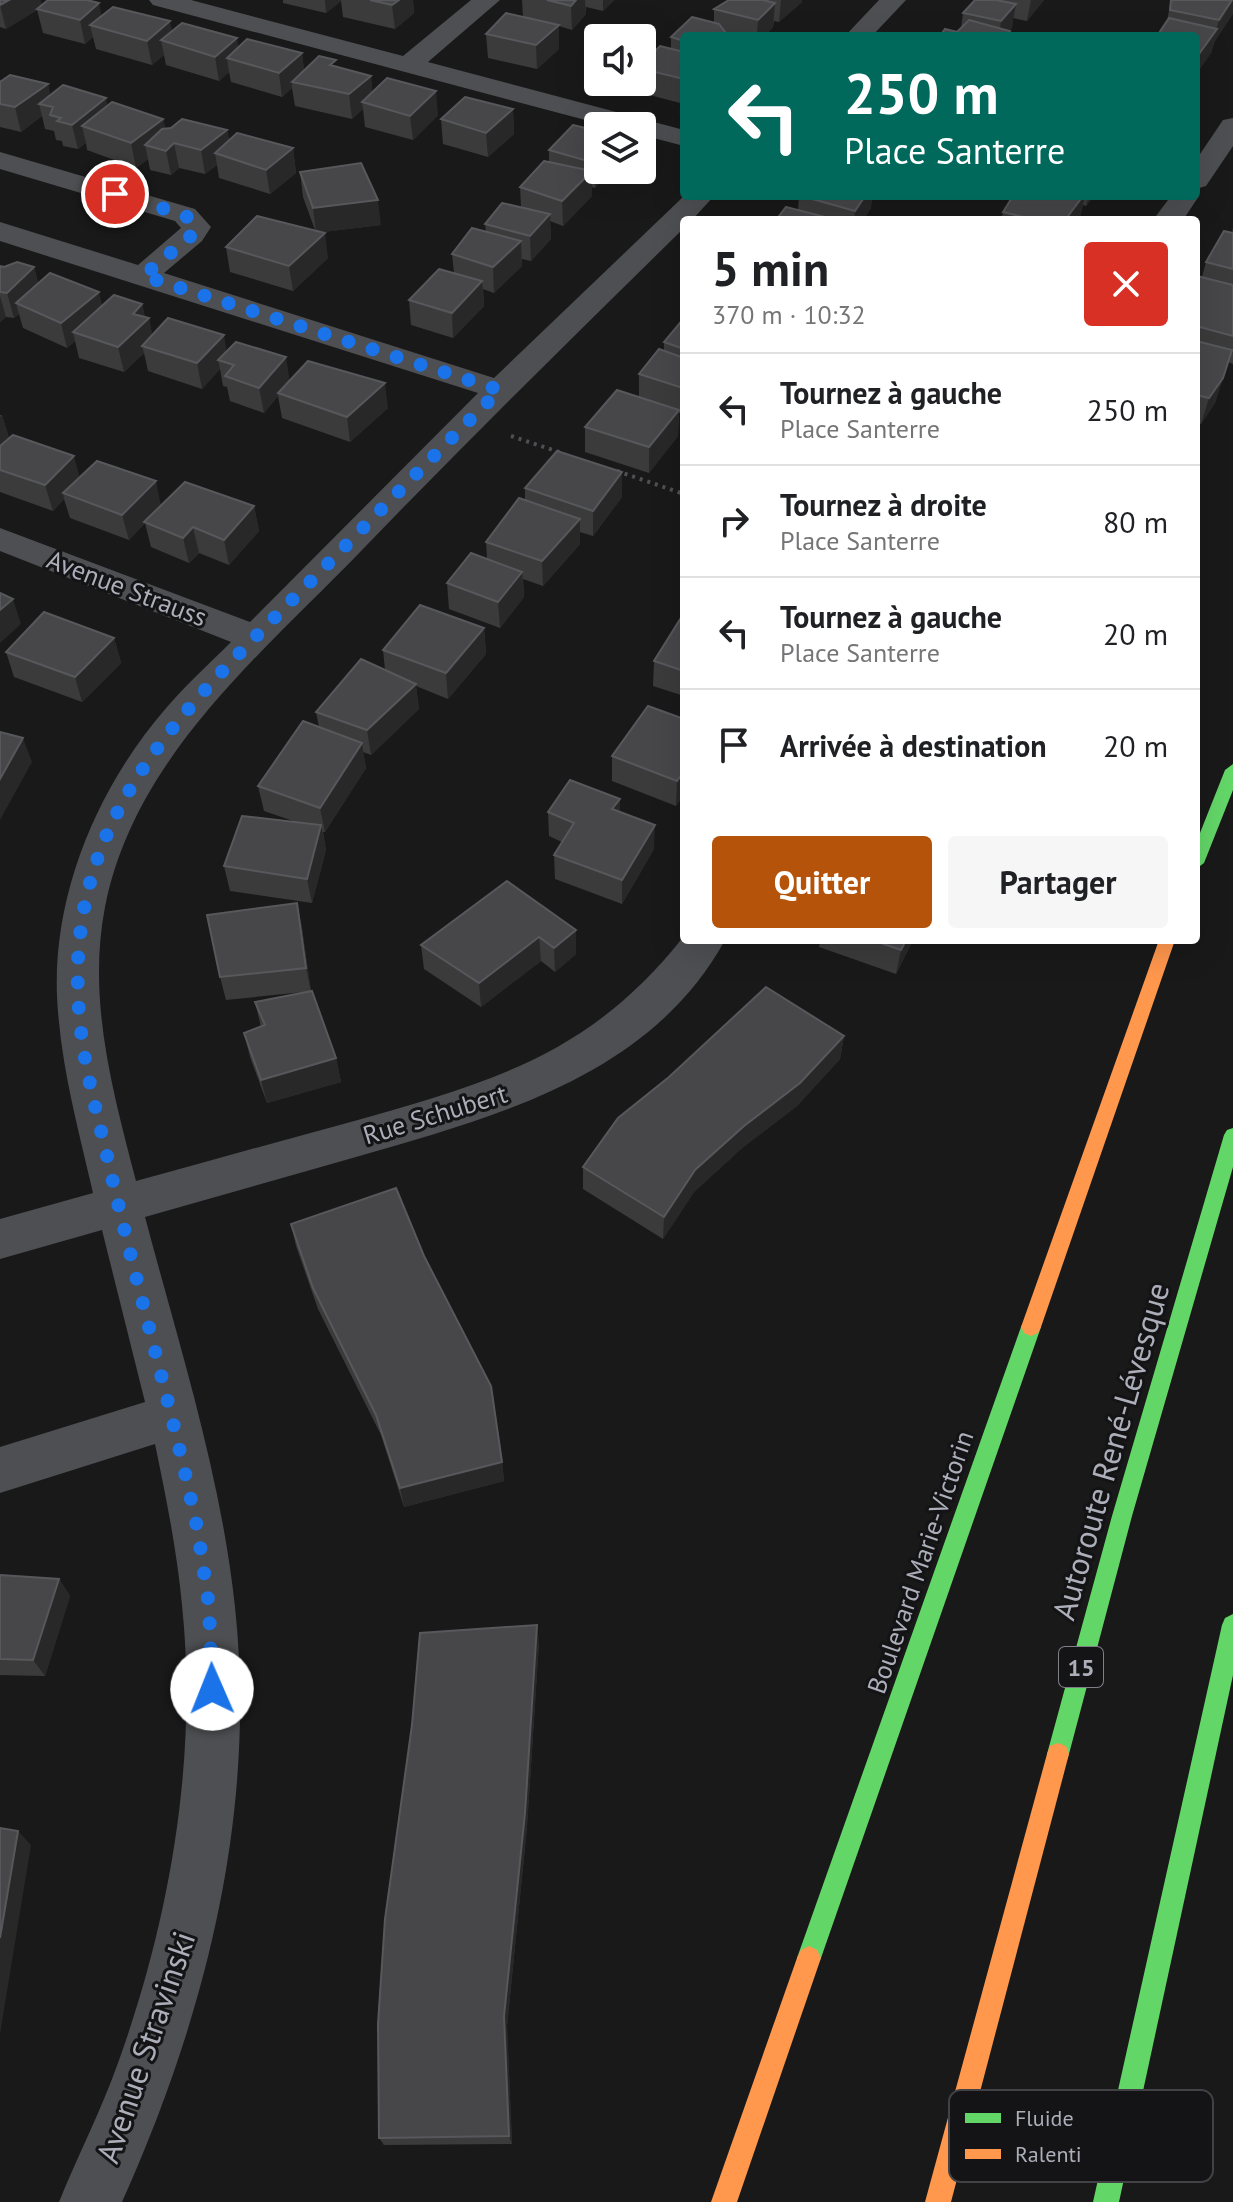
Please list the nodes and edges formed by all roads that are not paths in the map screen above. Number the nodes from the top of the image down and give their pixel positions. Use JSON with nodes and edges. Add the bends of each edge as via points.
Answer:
{"nodes":[{"id":1,"x":162,"y":0,"type":"edge"},
{"id":2,"x":487,"y":0,"type":"edge"},
{"id":3,"x":893,"y":0,"type":"edge"},
{"id":4,"x":862,"y":32,"type":"edge"},
{"id":5,"x":408,"y":65,"type":"junction"},
{"id":6,"x":588,"y":112,"type":"edge"},
{"id":7,"x":1233,"y":126,"type":"edge"},
{"id":8,"x":656,"y":130,"type":"edge"},
{"id":9,"x":680,"y":137,"type":"edge"},
{"id":10,"x":0,"y":160,"type":"edge"},
{"id":11,"x":1200,"y":174,"type":"edge"},
{"id":12,"x":696,"y":200,"type":"edge"},
{"id":13,"x":0,"y":231,"type":"edge"},
{"id":14,"x":143,"y":276,"type":"junction"},
{"id":15,"x":500,"y":390,"type":"junction"},
{"id":16,"x":0,"y":539,"type":"edge"},
{"id":17,"x":254,"y":637,"type":"junction"},
{"id":18,"x":1233,"y":770,"type":"edge"},
{"id":19,"x":1200,"y":853,"type":"edge"},
{"id":20,"x":701,"y":944,"type":"edge"},
{"id":21,"x":1166,"y":944,"type":"edge"},
{"id":22,"x":1233,"y":1135,"type":"edge"},
{"id":23,"x":118,"y":1206,"type":"junction"},
{"id":24,"x":0,"y":1239,"type":"edge"},
{"id":25,"x":172,"y":1416,"type":"junction"},
{"id":26,"x":0,"y":1470,"type":"edge"},
{"id":27,"x":1233,"y":1625,"type":"edge"},
{"id":28,"x":968,"y":2090,"type":"edge"},
{"id":29,"x":1131,"y":2090,"type":"edge"},
{"id":30,"x":949,"y":2161,"type":"edge"},
{"id":31,"x":1110,"y":2182,"type":"edge"},
{"id":32,"x":90,"y":2202,"type":"edge"},
{"id":33,"x":724,"y":2202,"type":"edge"},
{"id":34,"x":938,"y":2202,"type":"edge"},
{"id":35,"x":1106,"y":2202,"type":"edge"}],
"edges":[{"from":1,"to":5,"type":"street"},
{"from":2,"to":5,"type":"street"},
{"from":3,"to":4,"type":"street"},
{"from":5,"to":6,"type":"street"},
{"from":7,"to":11,"type":"street"},
{"from":8,"to":9,"type":"street"},
{"from":10,"to":14,"type":"street","via":[[193,221],[192,235]]},
{"from":12,"to":15,"type":"street","name":"Avenue Stravinski"},
{"from":13,"to":14,"type":"street"},
{"from":14,"to":15,"type":"street"},
{"from":15,"to":17,"type":"street","name":"Avenue Stravinski"},
{"from":16,"to":17,"type":"street","name":"Avenue Strauss"},
{"from":17,"to":23,"type":"street","name":"Avenue Stravinski","via":[[181,715],[141,768],[103,845],[86,904],[78,964],[81,1028]]},
{"from":18,"to":19,"type":"main road"},
{"from":20,"to":23,"type":"street","name":"Rue Schubert","via":[[674,981],[610,1040],[528,1086]]},
{"from":21,"to":33,"type":"main road","name":"Boulevard Marie-Victorin"},
{"from":22,"to":28,"type":"main road","name":"Autoroute René-Lévesque","number":"15","via":[[1126,1501]]},
{"from":23,"to":24,"type":"street"},
{"from":23,"to":25,"type":"street","name":"Avenue Stravinski"},
{"from":25,"to":26,"type":"street"},
{"from":25,"to":32,"type":"street","name":"Avenue Stravinski","via":[[209,1606],[213,1666],[206,1803],[186,1937],[167,2005]]},
{"from":27,"to":29,"type":"main road"},
{"from":30,"to":34,"type":"main road","name":"Autoroute René-Lévesque","number":"15"},
{"from":31,"to":35,"type":"main road"}]}
